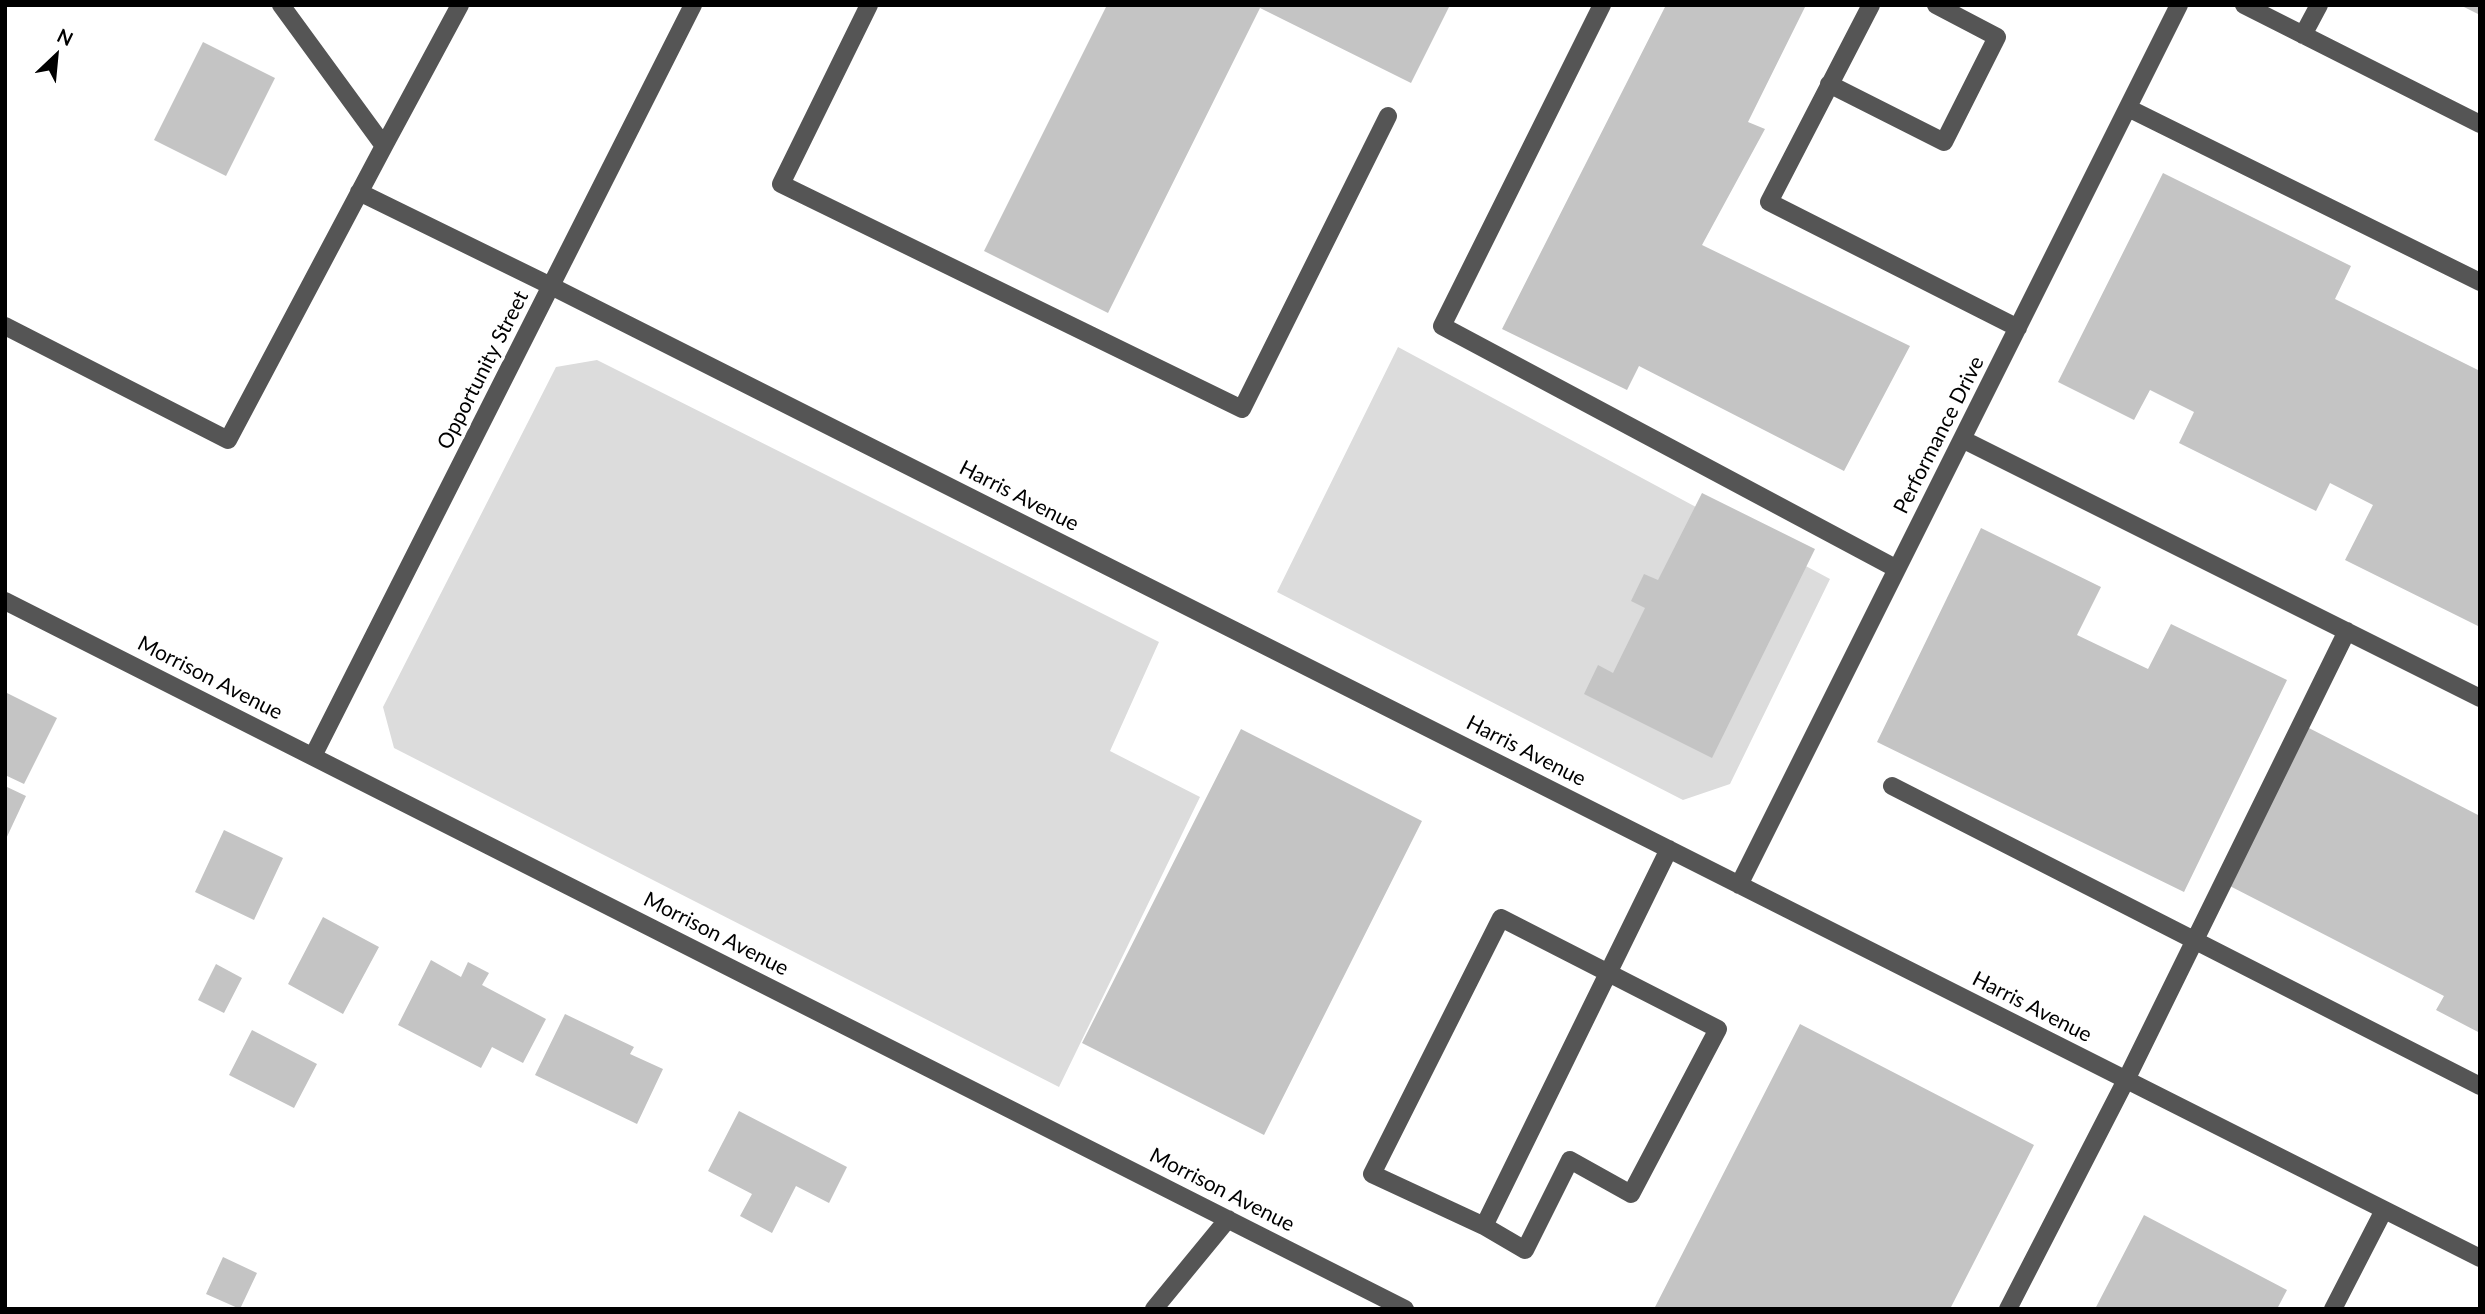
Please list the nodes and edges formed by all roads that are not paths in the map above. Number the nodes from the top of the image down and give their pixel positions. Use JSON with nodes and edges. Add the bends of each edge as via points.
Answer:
{"nodes":[{"id":1,"x":281,"y":5,"type":"edge"},
{"id":2,"x":460,"y":5,"type":"edge"},
{"id":3,"x":693,"y":5,"type":"edge"},
{"id":4,"x":869,"y":5,"type":"edge"},
{"id":5,"x":1602,"y":5,"type":"edge"},
{"id":6,"x":1871,"y":5,"type":"edge"},
{"id":7,"x":1937,"y":5,"type":"edge"},
{"id":8,"x":2179,"y":5,"type":"edge"},
{"id":9,"x":2244,"y":5,"type":"edge"},
{"id":10,"x":2319,"y":5,"type":"edge"},
{"id":11,"x":2303,"y":35,"type":"junction"},
{"id":12,"x":1829,"y":84,"type":"junction"},
{"id":13,"x":2128,"y":108,"type":"junction"},
{"id":14,"x":1388,"y":116,"type":"dead end"},
{"id":15,"x":2480,"y":124,"type":"edge"},
{"id":16,"x":384,"y":146,"type":"junction"},
{"id":17,"x":359,"y":192,"type":"junction"},
{"id":18,"x":2480,"y":282,"type":"edge"},
{"id":19,"x":551,"y":286,"type":"junction"},
{"id":20,"x":5,"y":326,"type":"edge"},
{"id":21,"x":2018,"y":328,"type":"junction"},
{"id":22,"x":1962,"y":439,"type":"junction"},
{"id":23,"x":1897,"y":569,"type":"junction"},
{"id":24,"x":5,"y":601,"type":"edge"},
{"id":25,"x":2347,"y":631,"type":"junction"},
{"id":26,"x":2480,"y":698,"type":"edge"},
{"id":27,"x":313,"y":756,"type":"junction"},
{"id":28,"x":1892,"y":786,"type":"dead end"},
{"id":29,"x":1669,"y":849,"type":"junction"},
{"id":30,"x":1739,"y":885,"type":"junction"},
{"id":31,"x":2194,"y":941,"type":"junction"},
{"id":32,"x":1608,"y":972,"type":"junction"},
{"id":33,"x":2126,"y":1080,"type":"junction"},
{"id":34,"x":2480,"y":1086,"type":"edge"},
{"id":35,"x":2384,"y":1210,"type":"junction"},
{"id":36,"x":1228,"y":1219,"type":"junction"},
{"id":37,"x":1483,"y":1226,"type":"junction"},
{"id":38,"x":2480,"y":1258,"type":"edge"},
{"id":39,"x":1154,"y":1309,"type":"edge"},
{"id":40,"x":1405,"y":1309,"type":"edge"},
{"id":41,"x":2008,"y":1309,"type":"edge"},
{"id":42,"x":2333,"y":1309,"type":"edge"}],
"edges":[{"from":1,"to":16,"type":"street"},
{"from":2,"to":16,"type":"street"},
{"from":3,"to":19,"type":"street","name":"Opportunity Street"},
{"from":4,"to":14,"type":"street","via":[[780,184],[1242,410]]},
{"from":5,"to":23,"type":"street","via":[[1442,326]]},
{"from":6,"to":12,"type":"street"},
{"from":7,"to":12,"type":"street","via":[[1997,37],[1944,142]]},
{"from":8,"to":13,"type":"street","name":"Performance Drive"},
{"from":9,"to":11,"type":"street"},
{"from":10,"to":11,"type":"street"},
{"from":11,"to":15,"type":"street"},
{"from":12,"to":21,"type":"street","via":[[1769,202]]},
{"from":13,"to":18,"type":"street"},
{"from":13,"to":21,"type":"street","name":"Performance Drive"},
{"from":16,"to":17,"type":"street"},
{"from":17,"to":19,"type":"street","name":"Harris Avenue"},
{"from":17,"to":20,"type":"street","via":[[228,440]]},
{"from":19,"to":27,"type":"street","name":"Opportunity Street"},
{"from":19,"to":29,"type":"street","name":"Harris Avenue"},
{"from":21,"to":22,"type":"street","name":"Performance Drive"},
{"from":22,"to":23,"type":"street","name":"Performance Drive"},
{"from":22,"to":25,"type":"street"},
{"from":23,"to":30,"type":"street","name":"Performance Drive"},
{"from":24,"to":27,"type":"street","name":"Morrison Avenue"},
{"from":25,"to":26,"type":"street"},
{"from":25,"to":31,"type":"street"},
{"from":27,"to":36,"type":"street","name":"Morrison Avenue"},
{"from":28,"to":31,"type":"street"},
{"from":29,"to":30,"type":"street","name":"Harris Avenue"},
{"from":29,"to":32,"type":"street"},
{"from":30,"to":33,"type":"street","name":"Harris Avenue"},
{"from":31,"to":33,"type":"street"},
{"from":31,"to":34,"type":"street"},
{"from":32,"to":37,"type":"street"},
{"from":32,"to":37,"type":"street","via":[[1501,918],[1372,1174]]},
{"from":32,"to":37,"type":"street","via":[[1718,1029],[1631,1194],[1570,1160],[1525,1250]]},
{"from":33,"to":35,"type":"street","name":"Harris Avenue"},
{"from":33,"to":41,"type":"street"},
{"from":35,"to":38,"type":"street","name":"Harris Avenue"},
{"from":35,"to":42,"type":"street"},
{"from":36,"to":39,"type":"street"},
{"from":36,"to":40,"type":"street","name":"Morrison Avenue"}]}
